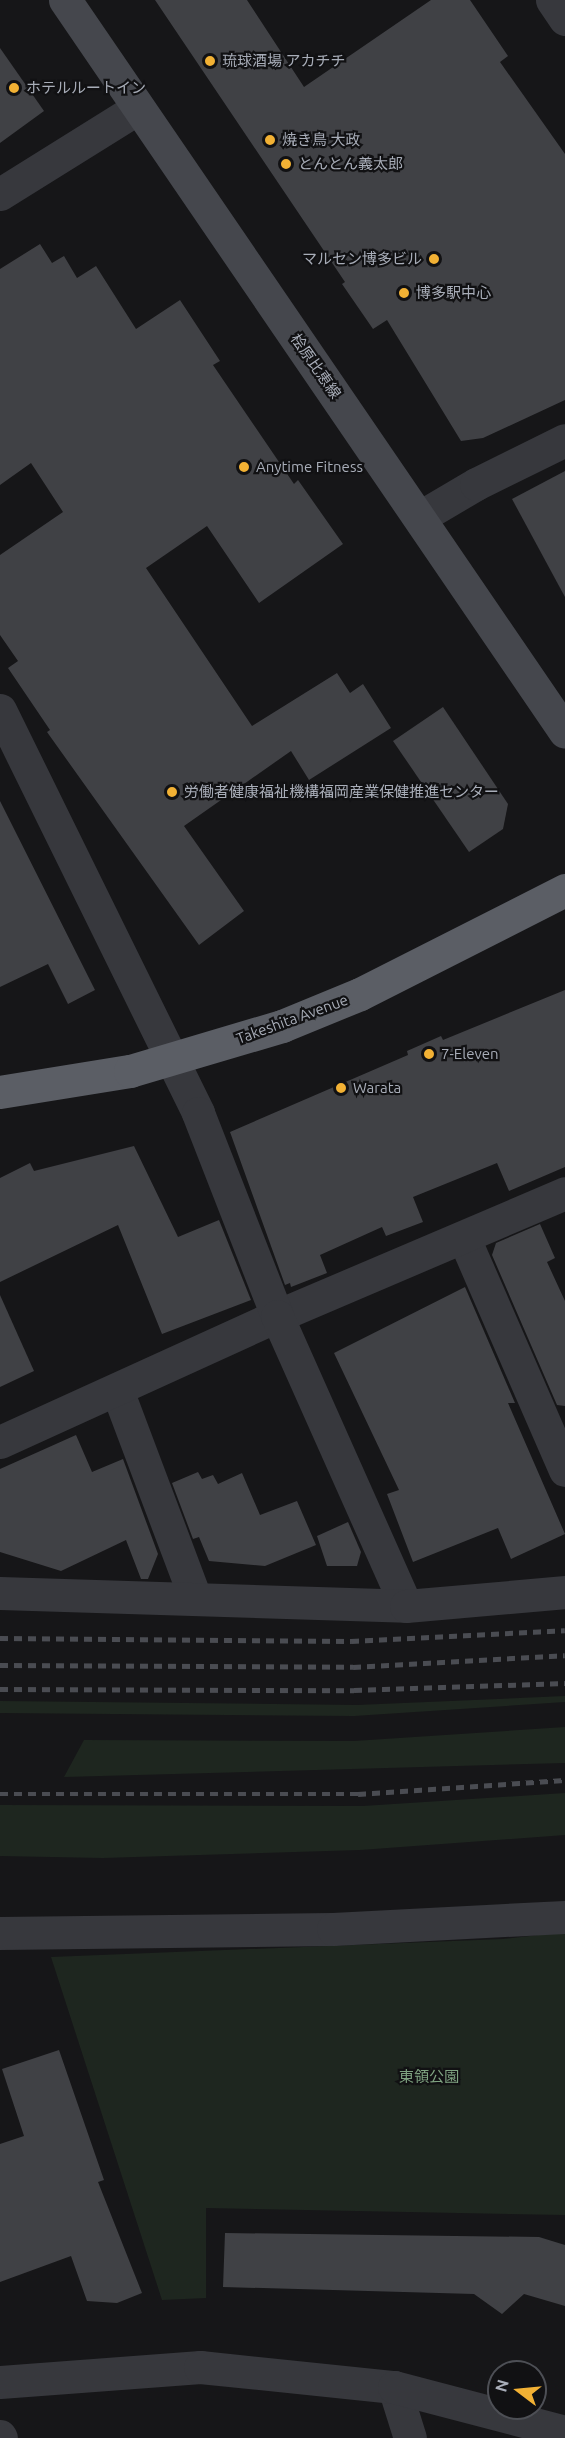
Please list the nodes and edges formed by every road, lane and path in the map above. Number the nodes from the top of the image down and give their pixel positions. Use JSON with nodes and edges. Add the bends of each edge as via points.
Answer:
{"nodes":[{"id":1,"x":552,"y":0,"type":"edge"},
{"id":2,"x":72,"y":2,"type":"edge"},
{"id":3,"x":565,"y":18,"type":"edge"},
{"id":4,"x":138,"y":108,"type":"junction"},
{"id":5,"x":0,"y":194,"type":"edge"},
{"id":6,"x":565,"y":440,"type":"edge"},
{"id":7,"x":420,"y":518,"type":"junction"},
{"id":8,"x":0,"y":710,"type":"edge"},
{"id":9,"x":565,"y":732,"type":"edge"},
{"id":10,"x":565,"y":890,"type":"edge"},
{"id":11,"x":172,"y":1059,"type":"junction"},
{"id":12,"x":0,"y":1092,"type":"edge"},
{"id":13,"x":565,"y":1193,"type":"edge"},
{"id":14,"x":464,"y":1238,"type":"junction"},
{"id":15,"x":277,"y":1316,"type":"junction"},
{"id":16,"x":117,"y":1390,"type":"junction"},
{"id":17,"x":0,"y":1442,"type":"edge"},
{"id":18,"x":565,"y":1470,"type":"edge"},
{"id":19,"x":565,"y":1592,"type":"edge"},
{"id":20,"x":0,"y":1593,"type":"edge"},
{"id":21,"x":195,"y":1598,"type":"junction"},
{"id":22,"x":406,"y":1606,"type":"junction"},
{"id":23,"x":565,"y":1917,"type":"edge"},
{"id":24,"x":0,"y":1933,"type":"edge"},
{"id":25,"x":0,"y":2382,"type":"edge"},
{"id":26,"x":394,"y":2387,"type":"junction"},
{"id":27,"x":565,"y":2432,"type":"edge"},
{"id":28,"x":410,"y":2438,"type":"edge"}],
"edges":[{"from":1,"to":3,"type":"street"},
{"from":2,"to":4,"type":"main road","name":"桧原比恵線"},
{"from":4,"to":5,"type":"street"},
{"from":4,"to":7,"type":"main road","name":"桧原比恵線"},
{"from":6,"to":7,"type":"street","via":[[476,484]]},
{"from":7,"to":9,"type":"main road","name":"桧原比恵線"},
{"from":8,"to":11,"type":"street"},
{"from":10,"to":11,"type":"highway","name":"Takeshita Avenue","via":[[360,994],[282,1026]]},
{"from":11,"to":12,"type":"highway","name":"Takeshita Avenue","via":[[130,1071]]},
{"from":11,"to":15,"type":"street","via":[[202,1124]]},
{"from":13,"to":14,"type":"street"},
{"from":14,"to":15,"type":"street"},
{"from":14,"to":18,"type":"street"},
{"from":15,"to":16,"type":"street"},
{"from":15,"to":22,"type":"street"},
{"from":16,"to":17,"type":"street"},
{"from":16,"to":21,"type":"street"},
{"from":19,"to":22,"type":"street"},
{"from":20,"to":21,"type":"street"},
{"from":21,"to":22,"type":"street"},
{"from":23,"to":24,"type":"street","via":[[333,1929]]},
{"from":25,"to":26,"type":"street","via":[[200,2367]]},
{"from":26,"to":27,"type":"street"},
{"from":26,"to":28,"type":"street"}]}
